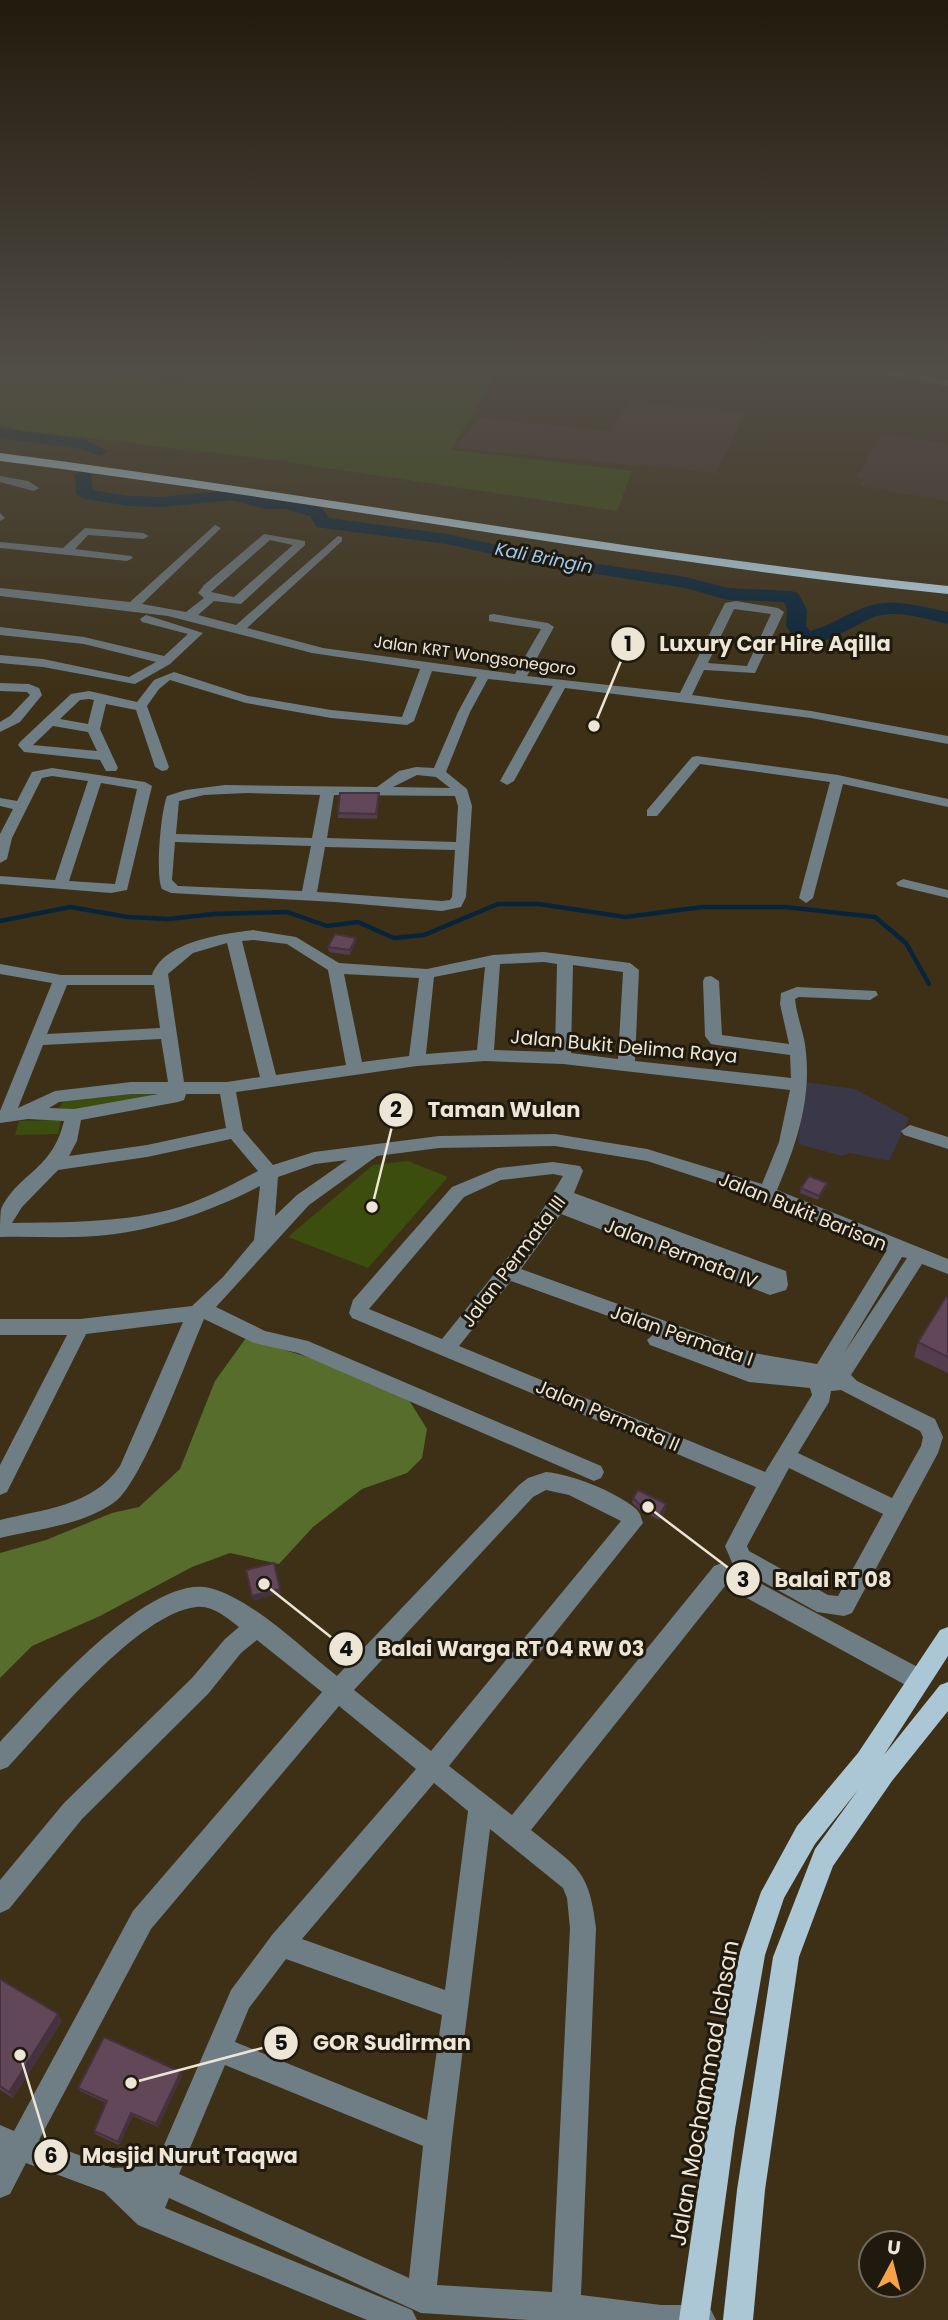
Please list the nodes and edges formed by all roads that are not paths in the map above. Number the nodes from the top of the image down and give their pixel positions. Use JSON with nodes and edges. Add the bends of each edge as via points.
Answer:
{"nodes":[{"id":1,"x":2,"y":479,"type":"edge"},
{"id":2,"x":189,"y":479,"type":"edge"},
{"id":3,"x":196,"y":479,"type":"edge"},
{"id":4,"x":34,"y":488,"type":"dead end"},
{"id":5,"x":279,"y":525,"type":"dead end"},
{"id":6,"x":215,"y":528,"type":"dead end"},
{"id":7,"x":143,"y":536,"type":"dead end"},
{"id":8,"x":268,"y":536,"type":"junction"},
{"id":9,"x":338,"y":539,"type":"dead end"},
{"id":10,"x":0,"y":545,"type":"edge"},
{"id":11,"x":66,"y":552,"type":"junction"},
{"id":12,"x":127,"y":558,"type":"dead end"},
{"id":13,"x":948,"y":582,"type":"edge"},
{"id":14,"x":948,"y":590,"type":"edge"},
{"id":15,"x":0,"y":592,"type":"edge"},
{"id":16,"x":212,"y":597,"type":"junction"},
{"id":17,"x":0,"y":602,"type":"edge"},
{"id":18,"x":132,"y":607,"type":"junction"},
{"id":19,"x":189,"y":616,"type":"junction"},
{"id":20,"x":493,"y":618,"type":"dead end"},
{"id":21,"x":237,"y":629,"type":"junction"},
{"id":22,"x":0,"y":631,"type":"edge"},
{"id":23,"x":0,"y":659,"type":"edge"},
{"id":24,"x":166,"y":662,"type":"junction"},
{"id":25,"x":43,"y":663,"type":"junction"},
{"id":26,"x":700,"y":666,"type":"junction"},
{"id":27,"x":427,"y":667,"type":"junction"},
{"id":28,"x":484,"y":676,"type":"junction"},
{"id":29,"x":518,"y":680,"type":"junction"},
{"id":30,"x":561,"y":685,"type":"junction"},
{"id":31,"x":0,"y":687,"type":"edge"},
{"id":32,"x":29,"y":688,"type":"junction"},
{"id":33,"x":101,"y":697,"type":"junction"},
{"id":34,"x":684,"y":699,"type":"junction"},
{"id":35,"x":141,"y":706,"type":"junction"},
{"id":36,"x":0,"y":718,"type":"edge"},
{"id":37,"x":15,"y":719,"type":"junction"},
{"id":38,"x":49,"y":721,"type":"junction"},
{"id":39,"x":0,"y":728,"type":"edge"},
{"id":40,"x":93,"y":729,"type":"junction"},
{"id":41,"x":948,"y":740,"type":"edge"},
{"id":42,"x":162,"y":767,"type":"dead end"},
{"id":43,"x":439,"y":773,"type":"junction"},
{"id":44,"x":838,"y":779,"type":"junction"},
{"id":45,"x":95,"y":780,"type":"junction"},
{"id":46,"x":507,"y":781,"type":"dead end"},
{"id":47,"x":328,"y":791,"type":"junction"},
{"id":48,"x":381,"y":792,"type":"junction"},
{"id":49,"x":462,"y":792,"type":"junction"},
{"id":50,"x":0,"y":802,"type":"edge"},
{"id":51,"x":948,"y":803,"type":"edge"},
{"id":52,"x":20,"y":806,"type":"junction"},
{"id":53,"x":652,"y":813,"type":"dead end"},
{"id":54,"x":3,"y":837,"type":"edge"},
{"id":55,"x":167,"y":838,"type":"junction"},
{"id":56,"x":319,"y":842,"type":"junction"},
{"id":57,"x":463,"y":846,"type":"junction"},
{"id":58,"x":0,"y":859,"type":"edge"},
{"id":59,"x":0,"y":880,"type":"edge"},
{"id":60,"x":903,"y":883,"type":"dead end"},
{"id":61,"x":61,"y":884,"type":"junction"},
{"id":62,"x":948,"y":894,"type":"edge"},
{"id":63,"x":309,"y":895,"type":"junction"},
{"id":64,"x":806,"y":898,"type":"dead end"},
{"id":65,"x":233,"y":937,"type":"junction"},
{"id":66,"x":565,"y":958,"type":"junction"},
{"id":67,"x":493,"y":960,"type":"junction"},
{"id":68,"x":335,"y":968,"type":"junction"},
{"id":69,"x":0,"y":969,"type":"edge"},
{"id":70,"x":426,"y":974,"type":"junction"},
{"id":71,"x":61,"y":980,"type":"junction"},
{"id":72,"x":160,"y":980,"type":"junction"},
{"id":73,"x":711,"y":981,"type":"dead end"},
{"id":74,"x":870,"y":995,"type":"dead end"},
{"id":75,"x":167,"y":1033,"type":"junction"},
{"id":76,"x":37,"y":1040,"type":"junction"},
{"id":77,"x":798,"y":1051,"type":"junction"},
{"id":78,"x":485,"y":1055,"type":"junction"},
{"id":79,"x":563,"y":1058,"type":"junction"},
{"id":80,"x":417,"y":1060,"type":"junction"},
{"id":81,"x":626,"y":1066,"type":"junction"},
{"id":82,"x":355,"y":1068,"type":"junction"},
{"id":83,"x":269,"y":1082,"type":"junction"},
{"id":84,"x":799,"y":1085,"type":"junction"},
{"id":85,"x":227,"y":1088,"type":"junction"},
{"id":86,"x":183,"y":1091,"type":"junction"},
{"id":87,"x":28,"y":1113,"type":"junction"},
{"id":88,"x":74,"y":1115,"type":"junction"},
{"id":89,"x":3,"y":1117,"type":"edge"},
{"id":90,"x":910,"y":1131,"type":"dead end"},
{"id":91,"x":236,"y":1132,"type":"junction"},
{"id":92,"x":948,"y":1143,"type":"edge"},
{"id":93,"x":375,"y":1149,"type":"junction"},
{"id":94,"x":54,"y":1164,"type":"junction"},
{"id":95,"x":574,"y":1171,"type":"joint"},
{"id":96,"x":270,"y":1173,"type":"junction"},
{"id":97,"x":767,"y":1193,"type":"junction"},
{"id":98,"x":560,"y":1200,"type":"junction"},
{"id":99,"x":0,"y":1228,"type":"edge"},
{"id":100,"x":263,"y":1241,"type":"junction"},
{"id":101,"x":668,"y":1241,"type":"junction"},
{"id":102,"x":897,"y":1249,"type":"junction"},
{"id":103,"x":918,"y":1256,"type":"junction"},
{"id":104,"x":948,"y":1267,"type":"edge"},
{"id":105,"x":505,"y":1276,"type":"junction"},
{"id":106,"x":199,"y":1311,"type":"junction"},
{"id":107,"x":0,"y":1327,"type":"edge"},
{"id":108,"x":80,"y":1327,"type":"junction"},
{"id":109,"x":446,"y":1348,"type":"junction"},
{"id":110,"x":831,"y":1383,"type":"junction"},
{"id":111,"x":787,"y":1457,"type":"junction"},
{"id":112,"x":594,"y":1472,"type":"dead end"},
{"id":113,"x":769,"y":1483,"type":"junction"},
{"id":114,"x":0,"y":1486,"type":"edge"},
{"id":115,"x":895,"y":1510,"type":"junction"},
{"id":116,"x":0,"y":1529,"type":"edge"},
{"id":117,"x":257,"y":1626,"type":"junction"},
{"id":118,"x":948,"y":1637,"type":"edge"},
{"id":119,"x":919,"y":1680,"type":"junction"},
{"id":120,"x":338,"y":1691,"type":"junction"},
{"id":121,"x":948,"y":1693,"type":"edge"},
{"id":122,"x":0,"y":1759,"type":"edge"},
{"id":123,"x":431,"y":1767,"type":"junction"},
{"id":124,"x":481,"y":1806,"type":"junction"},
{"id":125,"x":513,"y":1833,"type":"junction"},
{"id":126,"x":0,"y":1900,"type":"edge"},
{"id":127,"x":281,"y":1944,"type":"junction"},
{"id":128,"x":456,"y":2007,"type":"junction"},
{"id":129,"x":218,"y":2049,"type":"junction"},
{"id":130,"x":438,"y":2138,"type":"junction"},
{"id":131,"x":9,"y":2143,"type":"edge"},
{"id":132,"x":162,"y":2180,"type":"junction"},
{"id":133,"x":113,"y":2182,"type":"junction"},
{"id":134,"x":0,"y":2184,"type":"edge"},
{"id":135,"x":148,"y":2215,"type":"junction"},
{"id":136,"x":421,"y":2298,"type":"junction"},
{"id":137,"x":566,"y":2308,"type":"junction"},
{"id":138,"x":696,"y":2319,"type":"edge"},
{"id":139,"x":402,"y":2320,"type":"edge"},
{"id":140,"x":738,"y":2320,"type":"edge"}],
"edges":[{"from":1,"to":4,"type":"street"},
{"from":2,"to":14,"type":"highway","via":[[713,563]]},
{"from":3,"to":13,"type":"highway","via":[[737,559]]},
{"from":5,"to":8,"type":"street"},
{"from":6,"to":18,"type":"street"},
{"from":7,"to":11,"type":"street","via":[[85,531]]},
{"from":8,"to":16,"type":"street","via":[[208,587],[204,593]]},
{"from":8,"to":16,"type":"street","via":[[301,544],[237,601]]},
{"from":9,"to":21,"type":"street"},
{"from":10,"to":11,"type":"street"},
{"from":11,"to":12,"type":"street"},
{"from":15,"to":18,"type":"street","name":"Jalan KRT Wongsonegoro"},
{"from":16,"to":19,"type":"street"},
{"from":17,"to":24,"type":"street","via":[[102,609],[197,631]]},
{"from":18,"to":19,"type":"street","name":"Jalan KRT Wongsonegoro"},
{"from":19,"to":21,"type":"street","name":"Jalan KRT Wongsonegoro"},
{"from":20,"to":29,"type":"street","via":[[548,627]]},
{"from":21,"to":27,"type":"street","name":"Jalan KRT Wongsonegoro","via":[[303,647]]},
{"from":22,"to":24,"type":"street","via":[[76,638]]},
{"from":23,"to":25,"type":"street"},
{"from":24,"to":25,"type":"street","via":[[131,681]]},
{"from":25,"to":32,"type":"street"},
{"from":26,"to":26,"type":"street","via":[[729,606],[778,612],[751,670]]},
{"from":26,"to":34,"type":"street"},
{"from":27,"to":28,"type":"street","name":"Jalan KRT Wongsonegoro"},
{"from":27,"to":35,"type":"street","via":[[407,721],[246,699],[174,676],[162,678]]},
{"from":28,"to":29,"type":"street","name":"Jalan KRT Wongsonegoro"},
{"from":28,"to":43,"type":"street"},
{"from":29,"to":30,"type":"street","name":"Jalan KRT Wongsonegoro"},
{"from":30,"to":34,"type":"street","name":"Jalan KRT Wongsonegoro"},
{"from":30,"to":46,"type":"street"},
{"from":31,"to":32,"type":"street"},
{"from":32,"to":37,"type":"street","via":[[36,695]]},
{"from":33,"to":35,"type":"street"},
{"from":33,"to":38,"type":"street","via":[[76,697]]},
{"from":33,"to":40,"type":"street"},
{"from":34,"to":41,"type":"street","name":"Jalan KRT Wongsonegoro"},
{"from":35,"to":42,"type":"street"},
{"from":36,"to":37,"type":"street"},
{"from":37,"to":39,"type":"street"},
{"from":38,"to":40,"type":"street"},
{"from":38,"to":40,"type":"street","via":[[27,741],[29,748],[108,762]]},
{"from":43,"to":48,"type":"street","via":[[407,773]]},
{"from":43,"to":49,"type":"street"},
{"from":44,"to":51,"type":"street"},
{"from":44,"to":53,"type":"street","via":[[697,760]]},
{"from":44,"to":64,"type":"street"},
{"from":45,"to":52,"type":"street","via":[[52,772],[37,775]]},
{"from":45,"to":61,"type":"street"},
{"from":45,"to":61,"type":"street","via":[[145,786],[122,887]]},
{"from":47,"to":48,"type":"street"},
{"from":47,"to":55,"type":"street","via":[[180,794],[170,803]]},
{"from":47,"to":56,"type":"street"},
{"from":48,"to":49,"type":"street"},
{"from":49,"to":57,"type":"street"},
{"from":50,"to":52,"type":"street"},
{"from":52,"to":54,"type":"street"},
{"from":54,"to":58,"type":"street"},
{"from":55,"to":56,"type":"street"},
{"from":55,"to":63,"type":"street","via":[[164,880],[176,890]]},
{"from":56,"to":57,"type":"street"},
{"from":56,"to":63,"type":"street"},
{"from":57,"to":63,"type":"street","via":[[456,904]]},
{"from":59,"to":61,"type":"street"},
{"from":60,"to":62,"type":"street"},
{"from":65,"to":68,"type":"street","via":[[291,940]]},
{"from":65,"to":72,"type":"street","via":[[188,950],[164,968]]},
{"from":65,"to":83,"type":"street"},
{"from":66,"to":67,"type":"street"},
{"from":66,"to":79,"type":"street"},
{"from":66,"to":81,"type":"street","via":[[631,970]]},
{"from":67,"to":70,"type":"street"},
{"from":67,"to":78,"type":"street"},
{"from":68,"to":70,"type":"street"},
{"from":68,"to":82,"type":"street"},
{"from":69,"to":71,"type":"street"},
{"from":70,"to":80,"type":"street"},
{"from":71,"to":72,"type":"street"},
{"from":71,"to":76,"type":"street"},
{"from":72,"to":75,"type":"street"},
{"from":73,"to":77,"type":"street","via":[[717,1040]]},
{"from":74,"to":77,"type":"street","via":[[791,993],[787,1003]]},
{"from":75,"to":76,"type":"street"},
{"from":75,"to":86,"type":"street"},
{"from":76,"to":89,"type":"street"},
{"from":77,"to":84,"type":"street"},
{"from":78,"to":79,"type":"street","name":"Jalan Bukit Delima Raya"},
{"from":78,"to":80,"type":"street","name":"Jalan Bukit Delima Raya"},
{"from":79,"to":81,"type":"street","name":"Jalan Bukit Delima Raya"},
{"from":80,"to":82,"type":"street","name":"Jalan Bukit Delima Raya"},
{"from":81,"to":84,"type":"street","name":"Jalan Bukit Delima Raya"},
{"from":82,"to":83,"type":"street","name":"Jalan Bukit Delima Raya"},
{"from":83,"to":85,"type":"street","name":"Jalan Bukit Delima Raya"},
{"from":84,"to":97,"type":"street","via":[[787,1150]]},
{"from":85,"to":86,"type":"street","name":"Jalan Bukit Delima Raya"},
{"from":85,"to":91,"type":"street"},
{"from":86,"to":87,"type":"street","via":[[131,1088],[55,1097]]},
{"from":86,"to":88,"type":"street"},
{"from":87,"to":88,"type":"street"},
{"from":87,"to":89,"type":"street"},
{"from":88,"to":94,"type":"street","via":[[68,1141]]},
{"from":90,"to":92,"type":"street"},
{"from":91,"to":94,"type":"street"},
{"from":91,"to":96,"type":"street"},
{"from":93,"to":96,"type":"street","name":"Jalan Bukit Barisan","via":[[314,1158]]},
{"from":93,"to":97,"type":"street","name":"Jalan Bukit Barisan","via":[[476,1140],[555,1140],[647,1155]]},
{"from":93,"to":100,"type":"street","via":[[303,1200]]},
{"from":94,"to":99,"type":"street","via":[[16,1202]]},
{"from":95,"to":98,"type":"street","name":"Jalan Permata III"},
{"from":95,"to":109,"type":"street","name":"Jalan Permata II","via":[[553,1168],[498,1174],[458,1192],[359,1307],[359,1312]]},
{"from":96,"to":99,"type":"street","name":"Jalan Bukit Barisan","via":[[222,1198],[172,1216],[107,1228]]},
{"from":96,"to":100,"type":"street"},
{"from":97,"to":102,"type":"street","name":"Jalan Bukit Barisan"},
{"from":98,"to":101,"type":"street","name":"Jalan Permata IV"},
{"from":98,"to":105,"type":"street","name":"Jalan Permata III"},
{"from":100,"to":106,"type":"street"},
{"from":101,"to":101,"type":"street","name":"Jalan Permata IV","via":[[779,1276],[779,1285],[770,1287]]},
{"from":102,"to":103,"type":"street","name":"Jalan Bukit Barisan"},
{"from":102,"to":110,"type":"street"},
{"from":103,"to":104,"type":"street","name":"Jalan Bukit Barisan"},
{"from":103,"to":110,"type":"street"},
{"from":105,"to":109,"type":"street","name":"Jalan Permata III"},
{"from":105,"to":110,"type":"street","name":"Jalan Permata I","via":[[751,1368]]},
{"from":106,"to":108,"type":"street"},
{"from":106,"to":112,"type":"street","via":[[261,1338],[301,1346]]},
{"from":106,"to":116,"type":"street","via":[[128,1471],[106,1498]]},
{"from":107,"to":108,"type":"street"},
{"from":108,"to":114,"type":"street"},
{"from":109,"to":113,"type":"street","name":"Jalan Permata II"},
{"from":110,"to":111,"type":"street"},
{"from":110,"to":115,"type":"street","via":[[928,1425],[931,1447]]},
{"from":111,"to":113,"type":"street"},
{"from":111,"to":115,"type":"street"},
{"from":113,"to":115,"type":"street","via":[[736,1546],[739,1555],[832,1607],[844,1606]]},
{"from":117,"to":120,"type":"street"},
{"from":117,"to":122,"type":"street","via":[[219,1600],[195,1597],[158,1610],[72,1684]]},
{"from":117,"to":126,"type":"street","via":[[73,1811]]},
{"from":118,"to":119,"type":"main road","name":"Jalan Mochammad Ichsan"},
{"from":119,"to":125,"type":"street","via":[[722,1573]]},
{"from":119,"to":138,"type":"main road","name":"Jalan Mochammad Ichsan","via":[[866,1761],[806,1835],[773,1892],[752,1955]]},
{"from":120,"to":123,"type":"street"},
{"from":120,"to":123,"type":"street","via":[[534,1484],[562,1484],[630,1517],[632,1523]]},
{"from":120,"to":131,"type":"street","via":[[142,1920]]},
{"from":121,"to":140,"type":"main road","via":[[824,1858],[786,1957],[751,2190]]},
{"from":123,"to":124,"type":"street"},
{"from":123,"to":127,"type":"street"},
{"from":124,"to":125,"type":"street"},
{"from":124,"to":128,"type":"street"},
{"from":125,"to":137,"type":"street","via":[[572,1879],[580,1898],[583,1928]]},
{"from":127,"to":128,"type":"street"},
{"from":127,"to":129,"type":"street","via":[[240,1999]]},
{"from":128,"to":130,"type":"street"},
{"from":129,"to":130,"type":"street"},
{"from":129,"to":132,"type":"street"},
{"from":130,"to":136,"type":"street"},
{"from":131,"to":133,"type":"street"},
{"from":131,"to":134,"type":"street"},
{"from":132,"to":133,"type":"street"},
{"from":132,"to":135,"type":"street"},
{"from":132,"to":136,"type":"street"},
{"from":133,"to":135,"type":"street"},
{"from":135,"to":139,"type":"street"},
{"from":136,"to":137,"type":"street"},
{"from":137,"to":138,"type":"street","via":[[661,2320]]}]}
